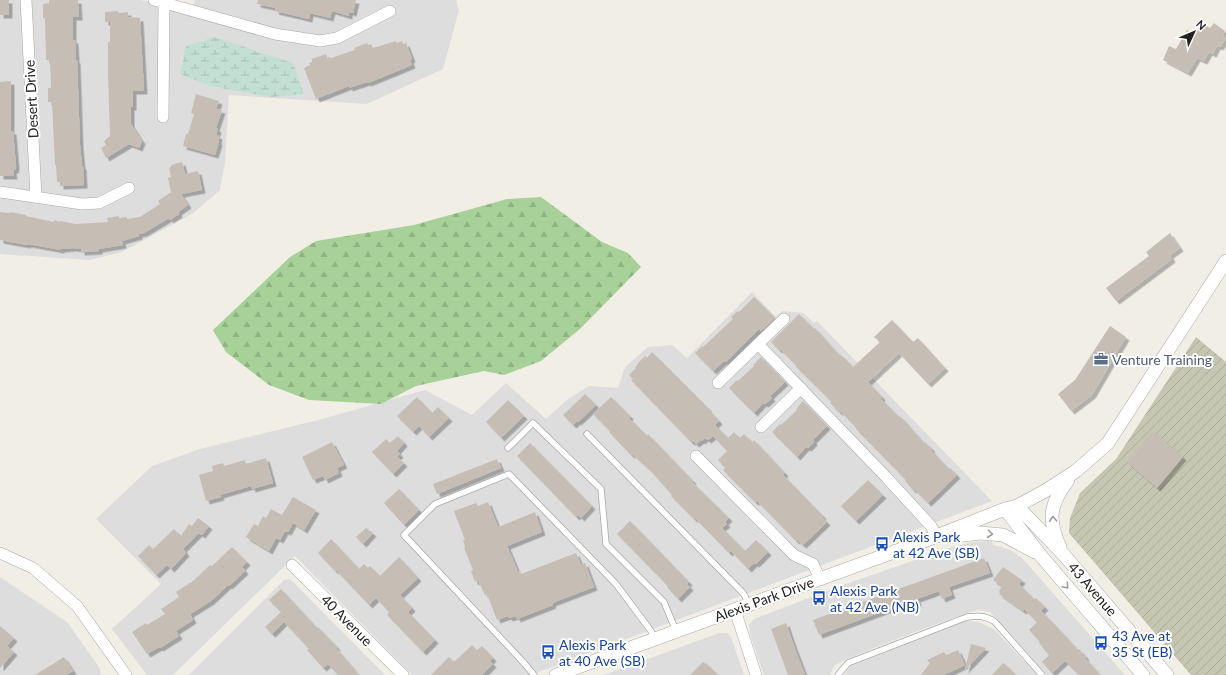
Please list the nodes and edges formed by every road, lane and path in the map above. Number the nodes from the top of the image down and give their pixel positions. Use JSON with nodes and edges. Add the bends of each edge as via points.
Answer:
{"nodes":[{"id":1,"x":26,"y":0,"type":"edge"},
{"id":2,"x":159,"y":1,"type":"edge"},
{"id":3,"x":390,"y":11,"type":"dead end"},
{"id":4,"x":164,"y":117,"type":"dead end"},
{"id":5,"x":129,"y":188,"type":"dead end"},
{"id":6,"x":0,"y":192,"type":"edge"},
{"id":7,"x":36,"y":197,"type":"junction"},
{"id":8,"x":1226,"y":261,"type":"edge"},
{"id":9,"x":784,"y":319,"type":"dead end"},
{"id":10,"x":758,"y":344,"type":"junction"},
{"id":11,"x":718,"y":383,"type":"dead end"},
{"id":12,"x":801,"y":388,"type":"junction"},
{"id":13,"x":761,"y":427,"type":"dead end"},
{"id":14,"x":587,"y":434,"type":"dead end"},
{"id":15,"x":508,"y":448,"type":"dead end"},
{"id":16,"x":696,"y":456,"type":"dead end"},
{"id":17,"x":1076,"y":471,"type":"junction"},
{"id":18,"x":1011,"y":508,"type":"junction"},
{"id":19,"x":937,"y":536,"type":"junction"},
{"id":20,"x":924,"y":541,"type":"junction"},
{"id":21,"x":0,"y":553,"type":"edge"},
{"id":22,"x":1041,"y":556,"type":"junction"},
{"id":23,"x":1064,"y":556,"type":"junction"},
{"id":24,"x":292,"y":566,"type":"dead end"},
{"id":25,"x":820,"y":579,"type":"junction"},
{"id":26,"x":748,"y":605,"type":"junction"},
{"id":27,"x":735,"y":610,"type":"junction"},
{"id":28,"x":676,"y":631,"type":"junction"},
{"id":29,"x":654,"y":639,"type":"junction"},
{"id":30,"x":126,"y":675,"type":"edge"},
{"id":31,"x":403,"y":675,"type":"edge"},
{"id":32,"x":534,"y":675,"type":"edge"},
{"id":33,"x":556,"y":675,"type":"edge"},
{"id":34,"x":756,"y":675,"type":"edge"},
{"id":35,"x":838,"y":675,"type":"edge"},
{"id":36,"x":1042,"y":675,"type":"edge"},
{"id":37,"x":1143,"y":675,"type":"edge"},
{"id":38,"x":1167,"y":675,"type":"edge"}],
"edges":[{"from":1,"to":7,"type":"street","name":"Desert Drive"},
{"from":2,"to":3,"type":"street","via":[[275,34],[320,41],[337,38]]},
{"from":2,"to":4,"type":"street"},
{"from":5,"to":7,"type":"street","via":[[99,203],[82,204]]},
{"from":6,"to":7,"type":"street"},
{"from":8,"to":17,"type":"street","via":[[1108,443]]},
{"from":9,"to":10,"type":"street"},
{"from":10,"to":11,"type":"street"},
{"from":10,"to":12,"type":"street"},
{"from":12,"to":13,"type":"street"},
{"from":12,"to":19,"type":"street","via":[[891,482]]},
{"from":14,"to":26,"type":"lane","via":[[742,592]]},
{"from":15,"to":28,"type":"lane","via":[[533,423],[601,488],[606,544],[664,602]]},
{"from":16,"to":25,"type":"street","via":[[794,555],[813,564]]},
{"from":17,"to":18,"type":"street","name":"Alexis Park Drive","via":[[1045,491]]},
{"from":23,"to":17,"type":"street","one_way":true,"via":[[1054,534],[1052,515],[1059,493]]},
{"from":18,"to":19,"type":"street","name":"Alexis Park Drive"},
{"from":18,"to":22,"type":"street","name":"43 Avenue"},
{"from":18,"to":23,"type":"street","name":"43 Avenue"},
{"from":19,"to":20,"type":"street","name":"Alexis Park Drive"},
{"from":20,"to":22,"type":"street","one_way":true,"via":[[980,533],[1003,535]]},
{"from":20,"to":25,"type":"street","name":"Alexis Park Drive"},
{"from":21,"to":30,"type":"street","via":[[33,568],[77,606]]},
{"from":22,"to":37,"type":"street","name":"43 Avenue","one_way":true},
{"from":23,"to":38,"type":"street","name":"43 Avenue"},
{"from":24,"to":31,"type":"street","name":"40 Avenue"},
{"from":25,"to":26,"type":"street","name":"Alexis Park Drive"},
{"from":26,"to":27,"type":"street","name":"Alexis Park Drive"},
{"from":27,"to":28,"type":"street","name":"Alexis Park Drive"},
{"from":27,"to":34,"type":"street"},
{"from":28,"to":29,"type":"street","name":"Alexis Park Drive"},
{"from":29,"to":32,"type":"lane","via":[[616,584],[508,474],[435,504],[404,534]]},
{"from":29,"to":33,"type":"street","name":"Alexis Park Drive"},
{"from":35,"to":36,"type":"lane","via":[[848,663],[967,617],[977,616],[994,621]]}]}
